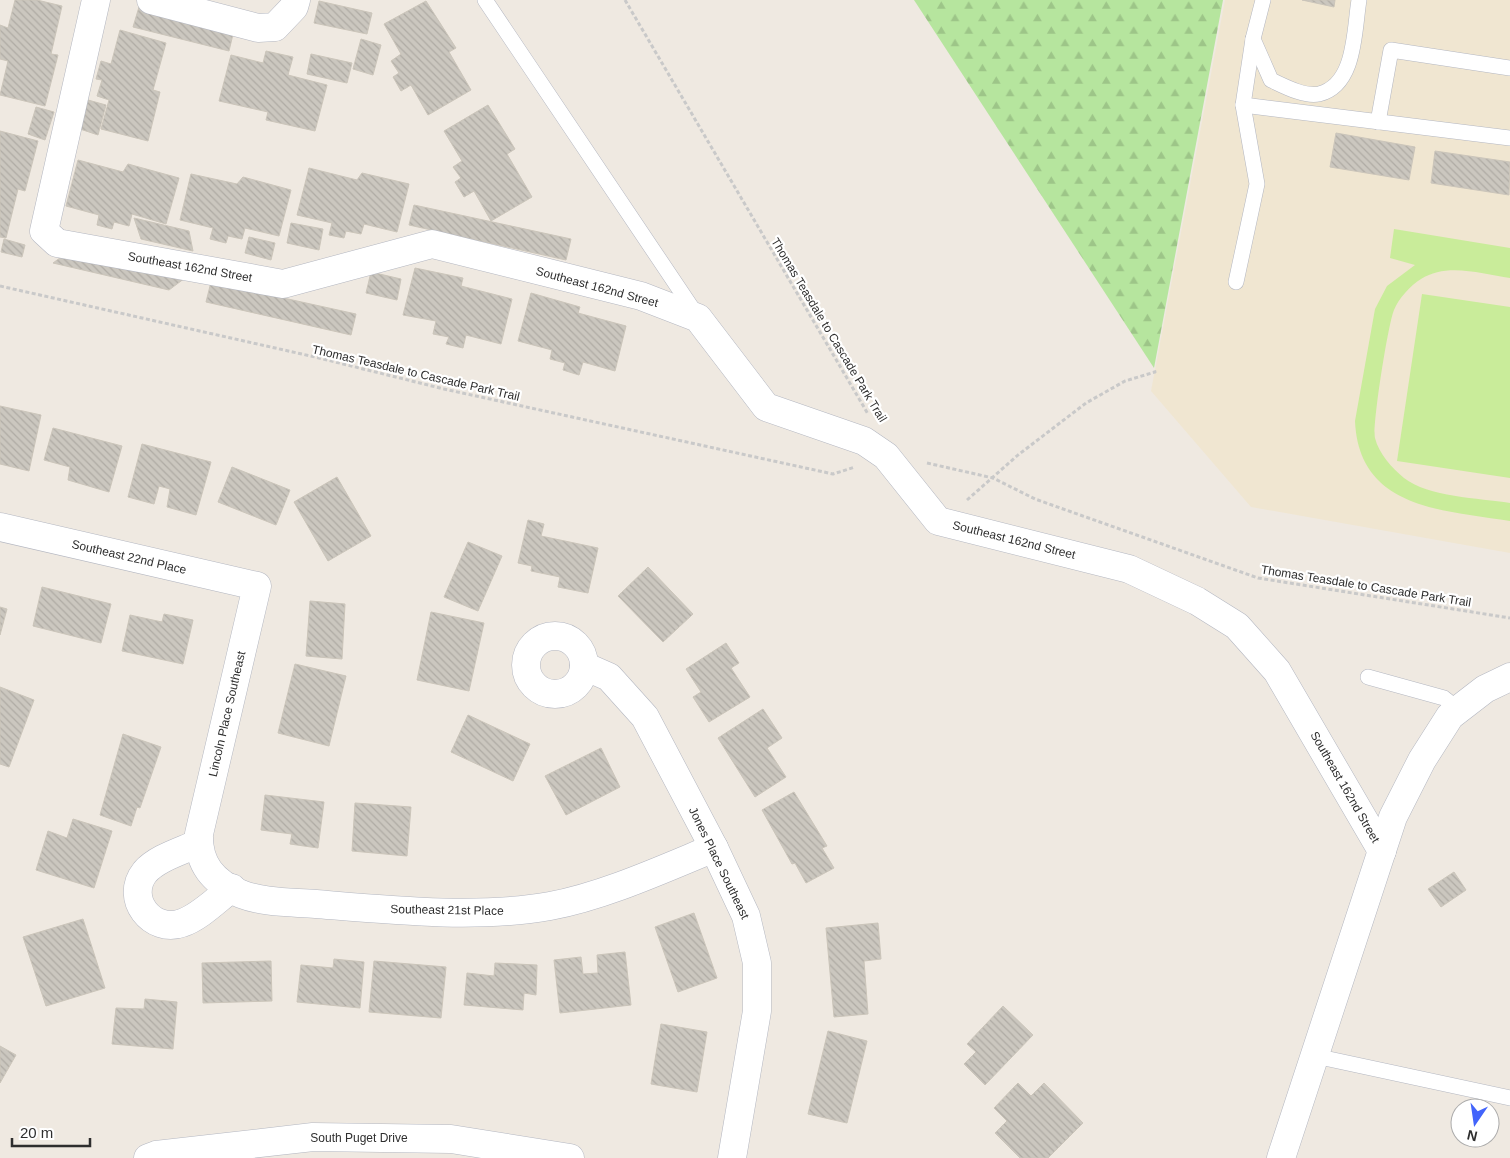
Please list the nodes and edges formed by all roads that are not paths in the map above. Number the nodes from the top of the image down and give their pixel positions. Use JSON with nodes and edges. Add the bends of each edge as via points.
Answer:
{"nodes":[{"id":1,"x":96,"y":0,"type":"edge"},
{"id":2,"x":151,"y":0,"type":"edge"},
{"id":3,"x":296,"y":0,"type":"edge"},
{"id":4,"x":485,"y":0,"type":"edge"},
{"id":5,"x":1263,"y":0,"type":"edge"},
{"id":6,"x":1359,"y":0,"type":"edge"},
{"id":7,"x":1253,"y":38,"type":"junction"},
{"id":8,"x":1510,"y":68,"type":"edge"},
{"id":9,"x":1243,"y":105,"type":"junction"},
{"id":10,"x":1378,"y":122,"type":"junction"},
{"id":11,"x":1510,"y":138,"type":"edge"},
{"id":12,"x":1236,"y":282,"type":"dead end"},
{"id":13,"x":698,"y":318,"type":"junction"},
{"id":14,"x":0,"y":527,"type":"edge"},
{"id":15,"x":258,"y":586,"type":"joint"},
{"id":16,"x":584,"y":666,"type":"dead end"},
{"id":17,"x":1368,"y":677,"type":"dead end"},
{"id":18,"x":1510,"y":677,"type":"edge"},
{"id":19,"x":1458,"y":710,"type":"junction"},
{"id":20,"x":199,"y":843,"type":"junction"},
{"id":21,"x":714,"y":848,"type":"junction"},
{"id":22,"x":1382,"y":851,"type":"junction"},
{"id":23,"x":224,"y":883,"type":"junction"},
{"id":24,"x":1315,"y":1056,"type":"junction"},
{"id":25,"x":1510,"y":1098,"type":"edge"},
{"id":26,"x":148,"y":1158,"type":"edge"},
{"id":27,"x":570,"y":1158,"type":"edge"},
{"id":28,"x":732,"y":1158,"type":"edge"},
{"id":29,"x":1282,"y":1158,"type":"edge"}],
"edges":[{"from":1,"to":13,"type":"street","name":"Southeast 162nd Street","via":[[44,231],[57,243],[284,284],[432,244],[641,296]]},
{"from":2,"to":3,"type":"street","via":[[258,28],[275,27],[294,7]]},
{"from":4,"to":13,"type":"lane"},
{"from":5,"to":7,"type":"lane"},
{"from":6,"to":7,"type":"lane","via":[[1348,68],[1338,84],[1318,94],[1296,91],[1271,80]]},
{"from":7,"to":9,"type":"lane"},
{"from":8,"to":10,"type":"lane","via":[[1391,50]]},
{"from":9,"to":10,"type":"lane"},
{"from":9,"to":12,"type":"lane","via":[[1257,184]]},
{"from":10,"to":11,"type":"lane"},
{"from":13,"to":22,"type":"street","name":"Southeast 162nd Street","via":[[766,407],[864,441],[886,456],[938,521],[1128,570],[1197,601],[1237,626],[1277,671]]},
{"from":14,"to":15,"type":"street","name":"Southeast 22nd Place"},
{"from":15,"to":20,"type":"street","name":"Lincoln Place Southeast"},
{"from":16,"to":21,"type":"street","name":"Jones Place Southeast","via":[[609,677],[644,717]]},
{"from":17,"to":19,"type":"lane","via":[[1444,698]]},
{"from":18,"to":19,"type":"street","via":[[1485,689]]},
{"from":19,"to":22,"type":"street","via":[[1450,716],[1422,760],[1393,817]]},
{"from":20,"to":23,"type":"street","name":"Lincoln Place Southeast","via":[[202,862]]},
{"from":20,"to":23,"type":"street","via":[[151,866],[144,873],[138,893],[145,913],[162,924],[183,923]]},
{"from":21,"to":23,"type":"street","name":"Southeast 21st Place","via":[[620,886],[551,906],[494,913],[265,900],[240,894]]},
{"from":21,"to":28,"type":"street","name":"Jones Place Southeast","via":[[746,916],[757,964],[757,1011]]},
{"from":22,"to":24,"type":"street"},
{"from":24,"to":25,"type":"lane"},
{"from":24,"to":29,"type":"street"},
{"from":26,"to":27,"type":"street","name":"South Puget Drive","via":[[313,1137],[451,1138]]}]}
